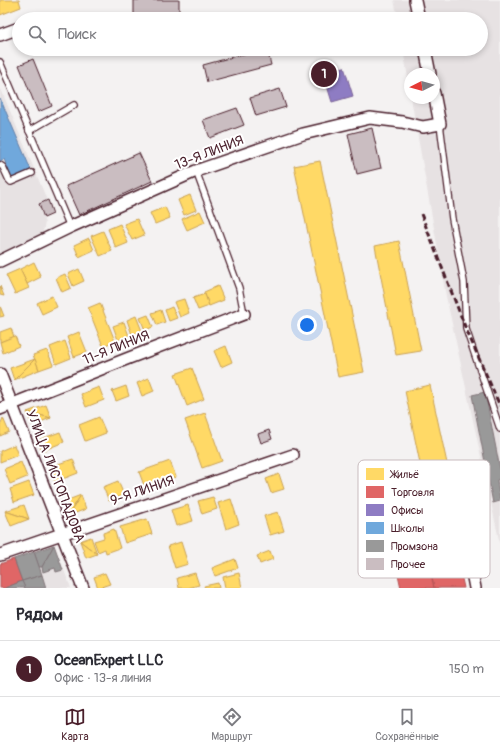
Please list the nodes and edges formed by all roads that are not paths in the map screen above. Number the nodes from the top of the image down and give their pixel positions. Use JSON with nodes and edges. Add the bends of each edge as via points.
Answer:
{"nodes":[{"id":1,"x":415,"y":0,"type":"edge"},
{"id":2,"x":418,"y":12,"type":"edge"},
{"id":3,"x":12,"y":31,"type":"edge"},
{"id":4,"x":0,"y":35,"type":"edge"},
{"id":5,"x":426,"y":56,"type":"edge"},
{"id":6,"x":0,"y":62,"type":"edge"},
{"id":7,"x":429,"y":68,"type":"edge"},
{"id":8,"x":436,"y":104,"type":"edge"},
{"id":9,"x":74,"y":105,"type":"dead end"},
{"id":10,"x":440,"y":124,"type":"junction"},
{"id":11,"x":29,"y":131,"type":"junction"},
{"id":12,"x":0,"y":165,"type":"edge"},
{"id":13,"x":196,"y":171,"type":"junction"},
{"id":14,"x":32,"y":173,"type":"dead end"},
{"id":15,"x":70,"y":228,"type":"junction"},
{"id":16,"x":0,"y":261,"type":"edge"},
{"id":17,"x":244,"y":314,"type":"joint"},
{"id":18,"x":0,"y":374,"type":"edge"},
{"id":19,"x":12,"y":405,"type":"junction"},
{"id":20,"x":0,"y":409,"type":"edge"},
{"id":21,"x":500,"y":429,"type":"edge"},
{"id":22,"x":293,"y":455,"type":"dead end"},
{"id":23,"x":62,"y":533,"type":"junction"},
{"id":24,"x":0,"y":555,"type":"edge"},
{"id":25,"x":473,"y":578,"type":"edge"},
{"id":26,"x":83,"y":588,"type":"edge"},
{"id":27,"x":475,"y":588,"type":"edge"}],
"edges":[{"from":1,"to":2,"type":"street"},
{"from":3,"to":4,"type":"street"},
{"from":5,"to":7,"type":"street"},
{"from":6,"to":11,"type":"lane"},
{"from":8,"to":10,"type":"street"},
{"from":9,"to":11,"type":"lane"},
{"from":10,"to":13,"type":"street","name":"13-Я ЛИНИЯ","via":[[423,126],[370,118],[303,134]]},
{"from":10,"to":21,"type":"lane","via":[[452,219],[464,282],[466,329]]},
{"from":11,"to":15,"type":"lane"},
{"from":12,"to":14,"type":"lane","via":[[11,182]]},
{"from":13,"to":15,"type":"street","name":"13-Я ЛИНИЯ"},
{"from":13,"to":17,"type":"lane","via":[[239,288]]},
{"from":15,"to":16,"type":"street","name":"13-Я ЛИНИЯ"},
{"from":17,"to":19,"type":"street","name":"11-Я ЛИНИЯ"},
{"from":18,"to":19,"type":"street","name":"УЛИЦА ЛИСТОПАДОВА"},
{"from":19,"to":20,"type":"street","name":"11-Я ЛИНИЯ"},
{"from":19,"to":23,"type":"street","name":"УЛИЦА ЛИСТОПАДОВА"},
{"from":22,"to":23,"type":"street","name":"9-Я ЛИНИЯ"},
{"from":23,"to":24,"type":"street","name":"9-Я ЛИНИЯ"},
{"from":23,"to":26,"type":"street","name":"УЛИЦА ЛИСТОПАДОВА"},
{"from":25,"to":27,"type":"street"}]}
